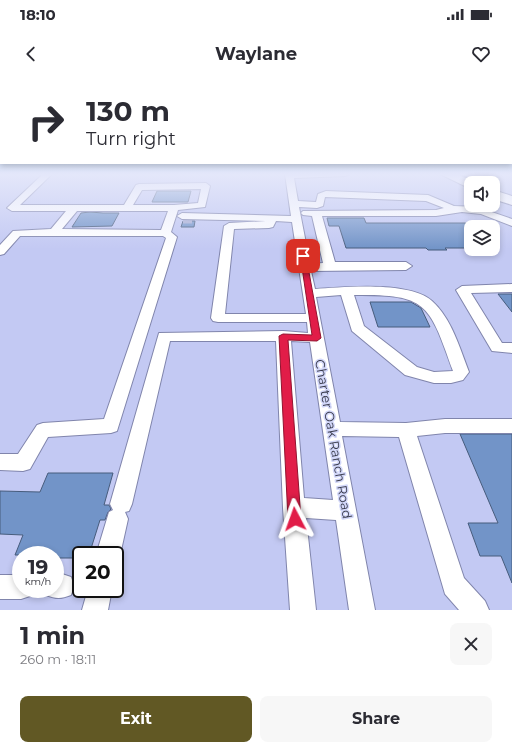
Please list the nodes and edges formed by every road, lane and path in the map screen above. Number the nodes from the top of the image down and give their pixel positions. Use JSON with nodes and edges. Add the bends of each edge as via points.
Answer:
{"nodes":[{"id":1,"x":22,"y":199,"type":"edge"},
{"id":2,"x":132,"y":199,"type":"edge"},
{"id":3,"x":203,"y":199,"type":"edge"},
{"id":4,"x":293,"y":199,"type":"edge"},
{"id":5,"x":321,"y":199,"type":"edge"},
{"id":6,"x":430,"y":199,"type":"edge"},
{"id":7,"x":74,"y":208,"type":"junction"},
{"id":8,"x":127,"y":208,"type":"junction"},
{"id":9,"x":317,"y":209,"type":"junction"},
{"id":10,"x":453,"y":209,"type":"junction"},
{"id":11,"x":295,"y":212,"type":"junction"},
{"id":12,"x":173,"y":219,"type":"junction"},
{"id":13,"x":196,"y":219,"type":"tunnel mouth"},
{"id":14,"x":258,"y":219,"type":"junction"},
{"id":15,"x":272,"y":219,"type":"junction"},
{"id":16,"x":512,"y":223,"type":"edge"},
{"id":17,"x":54,"y":232,"type":"junction"},
{"id":18,"x":0,"y":252,"type":"edge"},
{"id":19,"x":330,"y":266,"type":"junction"},
{"id":20,"x":406,"y":266,"type":"dead end"},
{"id":21,"x":305,"y":268,"type":"junction"},
{"id":22,"x":512,"y":288,"type":"edge"},
{"id":23,"x":347,"y":292,"type":"junction"},
{"id":24,"x":309,"y":293,"type":"junction"},
{"id":25,"x":313,"y":318,"type":"junction"},
{"id":26,"x":283,"y":336,"type":"junction"},
{"id":27,"x":317,"y":338,"type":"junction"},
{"id":28,"x":512,"y":348,"type":"edge"},
{"id":29,"x":512,"y":426,"type":"edge"},
{"id":30,"x":332,"y":429,"type":"junction"},
{"id":31,"x":406,"y":430,"type":"junction"},
{"id":32,"x":0,"y":462,"type":"edge"},
{"id":33,"x":294,"y":508,"type":"junction"},
{"id":34,"x":345,"y":510,"type":"junction"},
{"id":35,"x":110,"y":546,"type":"edge"},
{"id":36,"x":12,"y":586,"type":"edge"},
{"id":37,"x":0,"y":587,"type":"edge"},
{"id":38,"x":98,"y":598,"type":"edge"},
{"id":39,"x":95,"y":610,"type":"edge"},
{"id":40,"x":303,"y":610,"type":"edge"},
{"id":41,"x":362,"y":610,"type":"edge"},
{"id":42,"x":476,"y":610,"type":"edge"}],
"edges":[{"from":1,"to":7,"type":"street","via":[[12,208]]},
{"from":2,"to":8,"type":"street"},
{"from":3,"to":12,"type":"street","via":[[202,205]]},
{"from":4,"to":11,"type":"street","name":"Charter Oak Ranch Road"},
{"from":5,"to":9,"type":"street"},
{"from":6,"to":10,"type":"street"},
{"from":7,"to":8,"type":"street"},
{"from":7,"to":17,"type":"street"},
{"from":8,"to":12,"type":"street"},
{"from":9,"to":10,"type":"street","via":[[436,213]]},
{"from":9,"to":11,"type":"street"},
{"from":9,"to":19,"type":"street"},
{"from":10,"to":16,"type":"street","via":[[488,212]]},
{"from":11,"to":15,"type":"street"},
{"from":11,"to":21,"type":"street","name":"Charter Oak Ranch Road"},
{"from":12,"to":14,"type":"street"},
{"from":12,"to":17,"type":"street"},
{"from":12,"to":32,"type":"street","via":[[172,237],[111,426],[43,430],[23,462]]},
{"from":13,"to":14,"type":"street"},
{"from":14,"to":15,"type":"street"},
{"from":15,"to":25,"type":"street","via":[[269,225],[229,226],[218,318]]},
{"from":17,"to":18,"type":"street","via":[[17,233]]},
{"from":19,"to":20,"type":"street"},
{"from":19,"to":21,"type":"street"},
{"from":21,"to":24,"type":"street","name":"Charter Oak Ranch Road"},
{"from":22,"to":28,"type":"street","via":[[462,290],[497,348]]},
{"from":23,"to":23,"type":"street","via":[[394,292],[418,296],[435,313],[461,372],[458,376],[439,378],[411,371],[357,328]]},
{"from":23,"to":24,"type":"street"},
{"from":24,"to":25,"type":"street","name":"Charter Oak Ranch Road"},
{"from":25,"to":27,"type":"street","name":"Charter Oak Ranch Road"},
{"from":26,"to":27,"type":"street"},
{"from":26,"to":33,"type":"street"},
{"from":26,"to":35,"type":"street","via":[[164,336]]},
{"from":27,"to":30,"type":"street","name":"Charter Oak Ranch Road"},
{"from":29,"to":31,"type":"street","via":[[445,426]]},
{"from":30,"to":31,"type":"street"},
{"from":30,"to":34,"type":"street","name":"Charter Oak Ranch Road"},
{"from":31,"to":42,"type":"street","via":[[454,585]]},
{"from":33,"to":34,"type":"street"},
{"from":33,"to":40,"type":"street"},
{"from":34,"to":41,"type":"street","name":"Charter Oak Ranch Road"},
{"from":36,"to":37,"type":"street"},
{"from":38,"to":39,"type":"street"}]}
